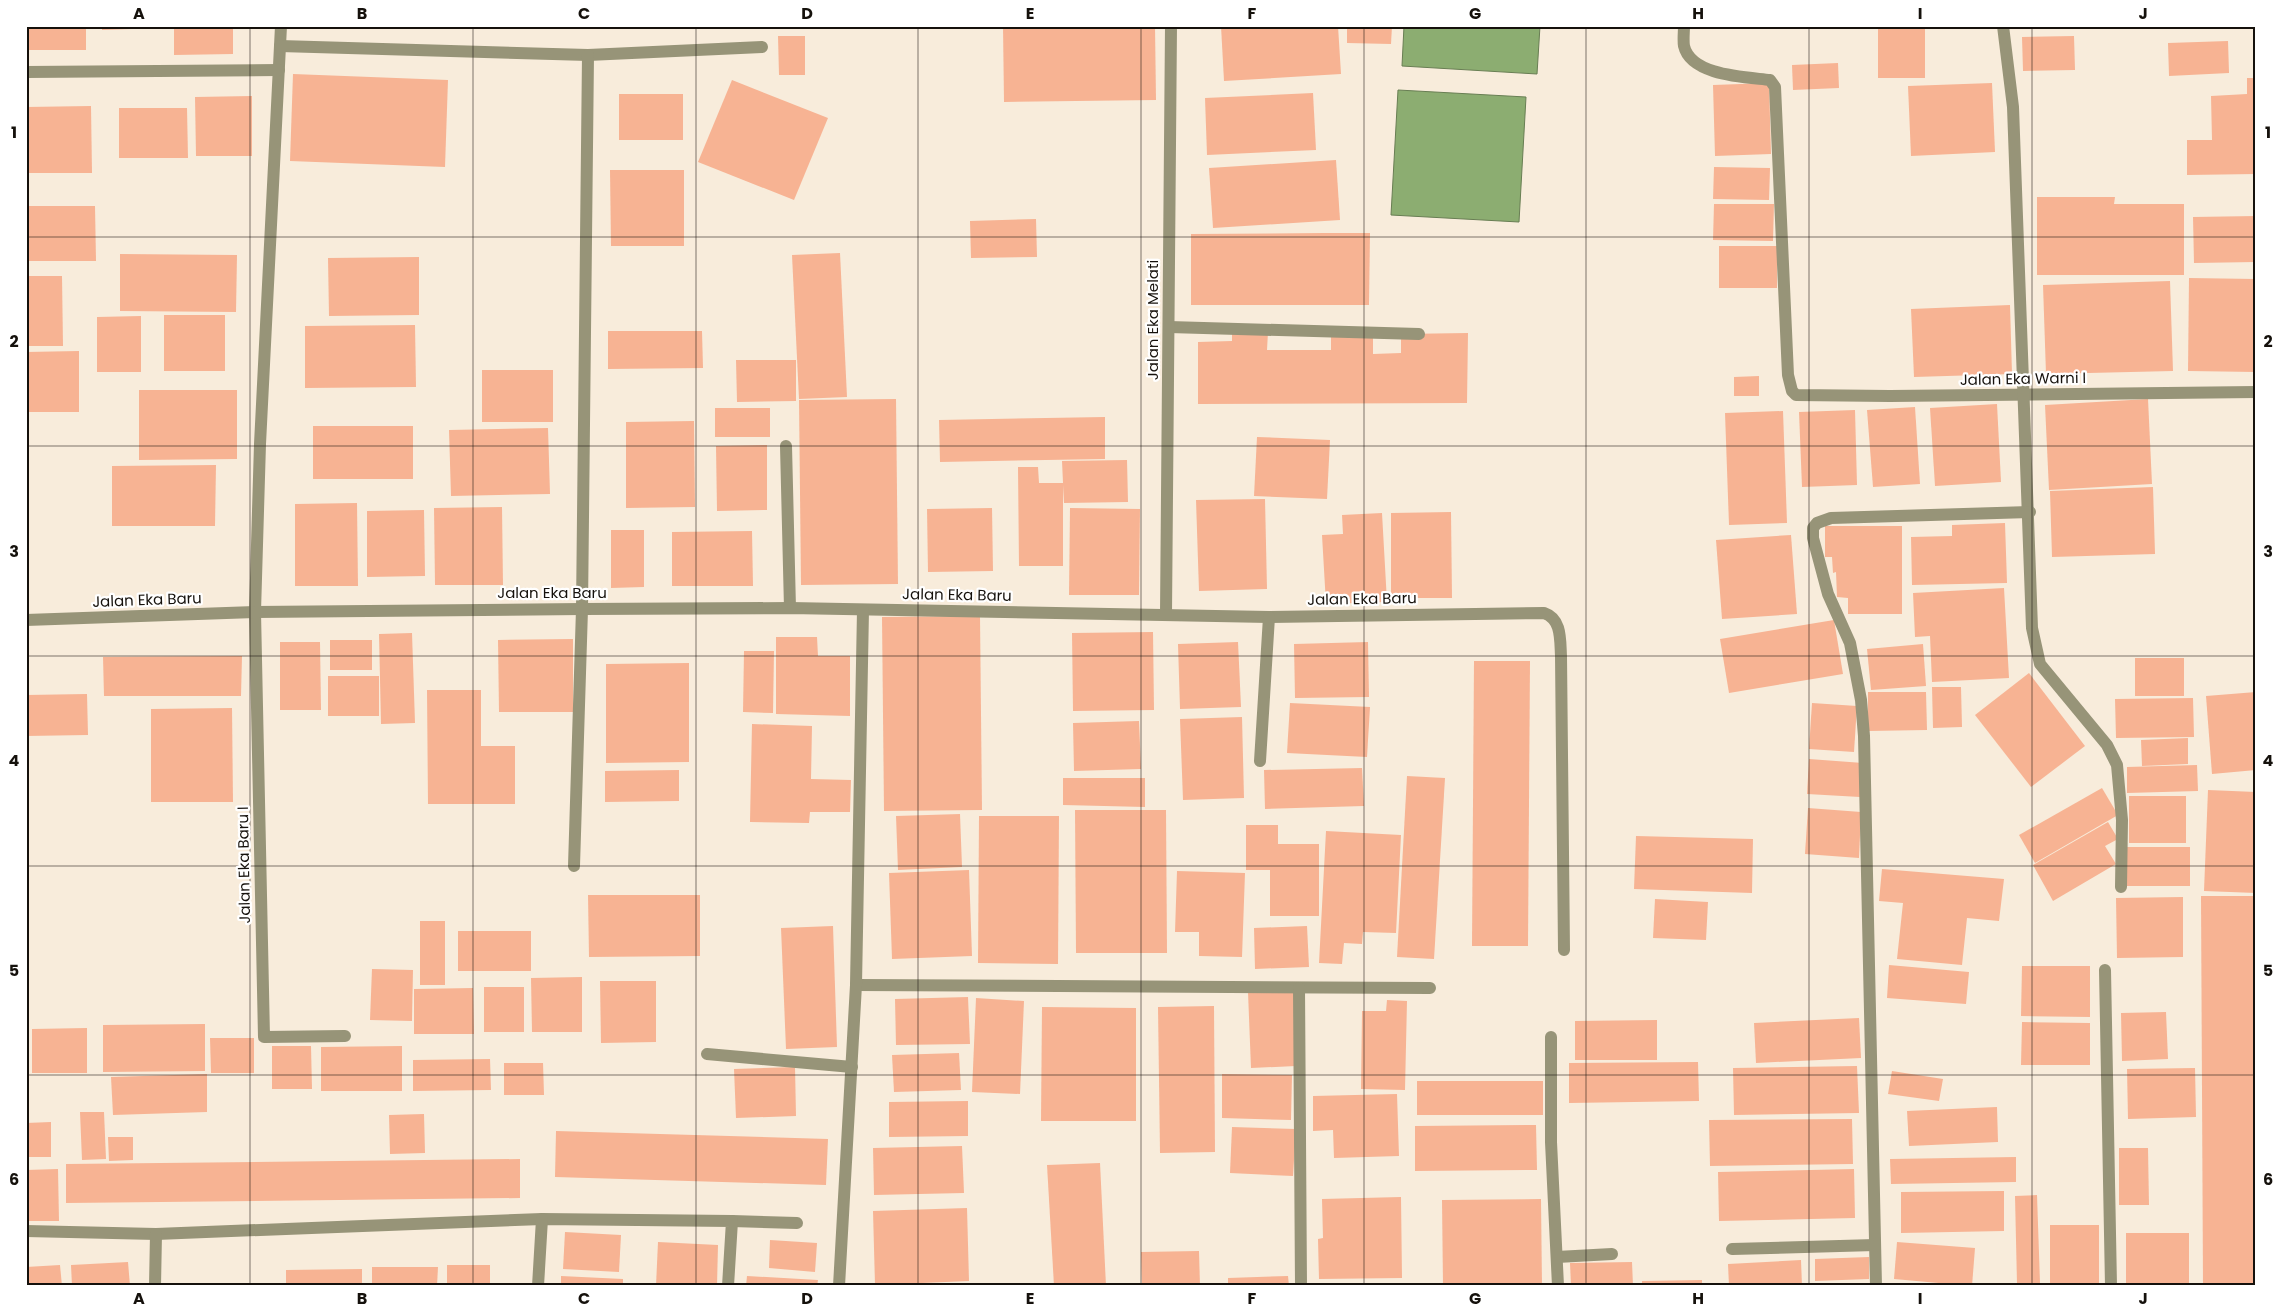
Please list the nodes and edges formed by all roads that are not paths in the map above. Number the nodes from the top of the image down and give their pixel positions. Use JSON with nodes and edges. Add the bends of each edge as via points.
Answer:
{"nodes":[{"id":1,"x":281,"y":26,"type":"edge"},
{"id":2,"x":1171,"y":26,"type":"edge"},
{"id":3,"x":1684,"y":26,"type":"edge"},
{"id":4,"x":2003,"y":26,"type":"edge"},
{"id":5,"x":280,"y":46,"type":"junction"},
{"id":6,"x":762,"y":47,"type":"dead end"},
{"id":7,"x":588,"y":55,"type":"junction"},
{"id":8,"x":279,"y":70,"type":"junction"},
{"id":9,"x":26,"y":72,"type":"edge"},
{"id":10,"x":1169,"y":327,"type":"junction"},
{"id":11,"x":1419,"y":334,"type":"dead end"},
{"id":12,"x":2256,"y":392,"type":"edge"},
{"id":13,"x":2025,"y":395,"type":"junction"},
{"id":14,"x":786,"y":446,"type":"dead end"},
{"id":15,"x":2030,"y":512,"type":"junction"},
{"id":16,"x":582,"y":608,"type":"junction"},
{"id":17,"x":790,"y":608,"type":"junction"},
{"id":18,"x":863,"y":610,"type":"junction"},
{"id":19,"x":255,"y":612,"type":"junction"},
{"id":20,"x":1166,"y":614,"type":"junction"},
{"id":21,"x":1269,"y":617,"type":"junction"},
{"id":22,"x":26,"y":620,"type":"edge"},
{"id":23,"x":1260,"y":761,"type":"dead end"},
{"id":24,"x":574,"y":866,"type":"dead end"},
{"id":25,"x":2121,"y":887,"type":"dead end"},
{"id":26,"x":1564,"y":950,"type":"dead end"},
{"id":27,"x":2105,"y":970,"type":"dead end"},
{"id":28,"x":856,"y":985,"type":"junction"},
{"id":29,"x":1299,"y":988,"type":"junction"},
{"id":30,"x":1430,"y":988,"type":"dead end"},
{"id":31,"x":345,"y":1036,"type":"dead end"},
{"id":32,"x":1551,"y":1037,"type":"dead end"},
{"id":33,"x":707,"y":1054,"type":"dead end"},
{"id":34,"x":852,"y":1067,"type":"junction"},
{"id":35,"x":542,"y":1219,"type":"junction"},
{"id":36,"x":732,"y":1221,"type":"junction"},
{"id":37,"x":797,"y":1223,"type":"dead end"},
{"id":38,"x":26,"y":1231,"type":"edge"},
{"id":39,"x":156,"y":1234,"type":"junction"},
{"id":40,"x":1876,"y":1245,"type":"junction"},
{"id":41,"x":1732,"y":1249,"type":"dead end"},
{"id":42,"x":1612,"y":1254,"type":"dead end"},
{"id":43,"x":1557,"y":1258,"type":"junction"},
{"id":44,"x":155,"y":1286,"type":"edge"},
{"id":45,"x":538,"y":1286,"type":"edge"},
{"id":46,"x":728,"y":1286,"type":"edge"},
{"id":47,"x":839,"y":1286,"type":"edge"},
{"id":48,"x":1301,"y":1286,"type":"edge"},
{"id":49,"x":1558,"y":1286,"type":"edge"},
{"id":50,"x":1876,"y":1286,"type":"edge"},
{"id":51,"x":2112,"y":1286,"type":"edge"}],
"edges":[{"from":1,"to":5,"type":"street"},
{"from":2,"to":10,"type":"street","name":"Jalan Eka Melati"},
{"from":3,"to":13,"type":"street","name":"Jalan Eka Warni I","via":[[1684,46],[1700,66],[1714,72],[1770,80],[1775,86],[1788,375],[1792,391],[1807,396]]},
{"from":4,"to":13,"type":"street","via":[[2013,107]]},
{"from":5,"to":7,"type":"street"},
{"from":5,"to":8,"type":"street"},
{"from":6,"to":7,"type":"street"},
{"from":7,"to":16,"type":"street"},
{"from":8,"to":9,"type":"street"},
{"from":8,"to":19,"type":"street"},
{"from":10,"to":11,"type":"street"},
{"from":10,"to":20,"type":"street","name":"Jalan Eka Melati"},
{"from":12,"to":13,"type":"street","name":"Jalan Eka Warni I"},
{"from":13,"to":15,"type":"street"},
{"from":14,"to":17,"type":"street"},
{"from":15,"to":25,"type":"street","via":[[2032,628],[2040,664],[2107,745],[2117,765],[2122,820]]},
{"from":15,"to":40,"type":"street","via":[[1831,518],[1813,528],[1828,594],[1850,643],[1861,700]]},
{"from":16,"to":17,"type":"street","name":"Jalan Eka Baru"},
{"from":16,"to":19,"type":"street","name":"Jalan Eka Baru"},
{"from":16,"to":24,"type":"street"},
{"from":17,"to":18,"type":"street","name":"Jalan Eka Baru"},
{"from":18,"to":20,"type":"street","name":"Jalan Eka Baru"},
{"from":18,"to":28,"type":"street"},
{"from":19,"to":22,"type":"street","name":"Jalan Eka Baru"},
{"from":19,"to":31,"type":"street","name":"Jalan Eka Baru I","via":[[264,1037]]},
{"from":20,"to":21,"type":"street","name":"Jalan Eka Baru"},
{"from":21,"to":23,"type":"street"},
{"from":21,"to":26,"type":"street","name":"Jalan Eka Baru","via":[[1513,612],[1544,613],[1554,618],[1559,629],[1561,656]]},
{"from":27,"to":51,"type":"street"},
{"from":28,"to":29,"type":"street"},
{"from":28,"to":34,"type":"street"},
{"from":29,"to":30,"type":"street"},
{"from":29,"to":48,"type":"street"},
{"from":32,"to":43,"type":"street","via":[[1551,1142]]},
{"from":33,"to":34,"type":"street"},
{"from":34,"to":47,"type":"street"},
{"from":35,"to":36,"type":"street"},
{"from":35,"to":39,"type":"street"},
{"from":35,"to":45,"type":"street"},
{"from":36,"to":37,"type":"street"},
{"from":36,"to":46,"type":"street"},
{"from":38,"to":39,"type":"street"},
{"from":39,"to":44,"type":"street"},
{"from":40,"to":41,"type":"street"},
{"from":40,"to":50,"type":"street"},
{"from":42,"to":43,"type":"street"},
{"from":43,"to":49,"type":"street"}]}
